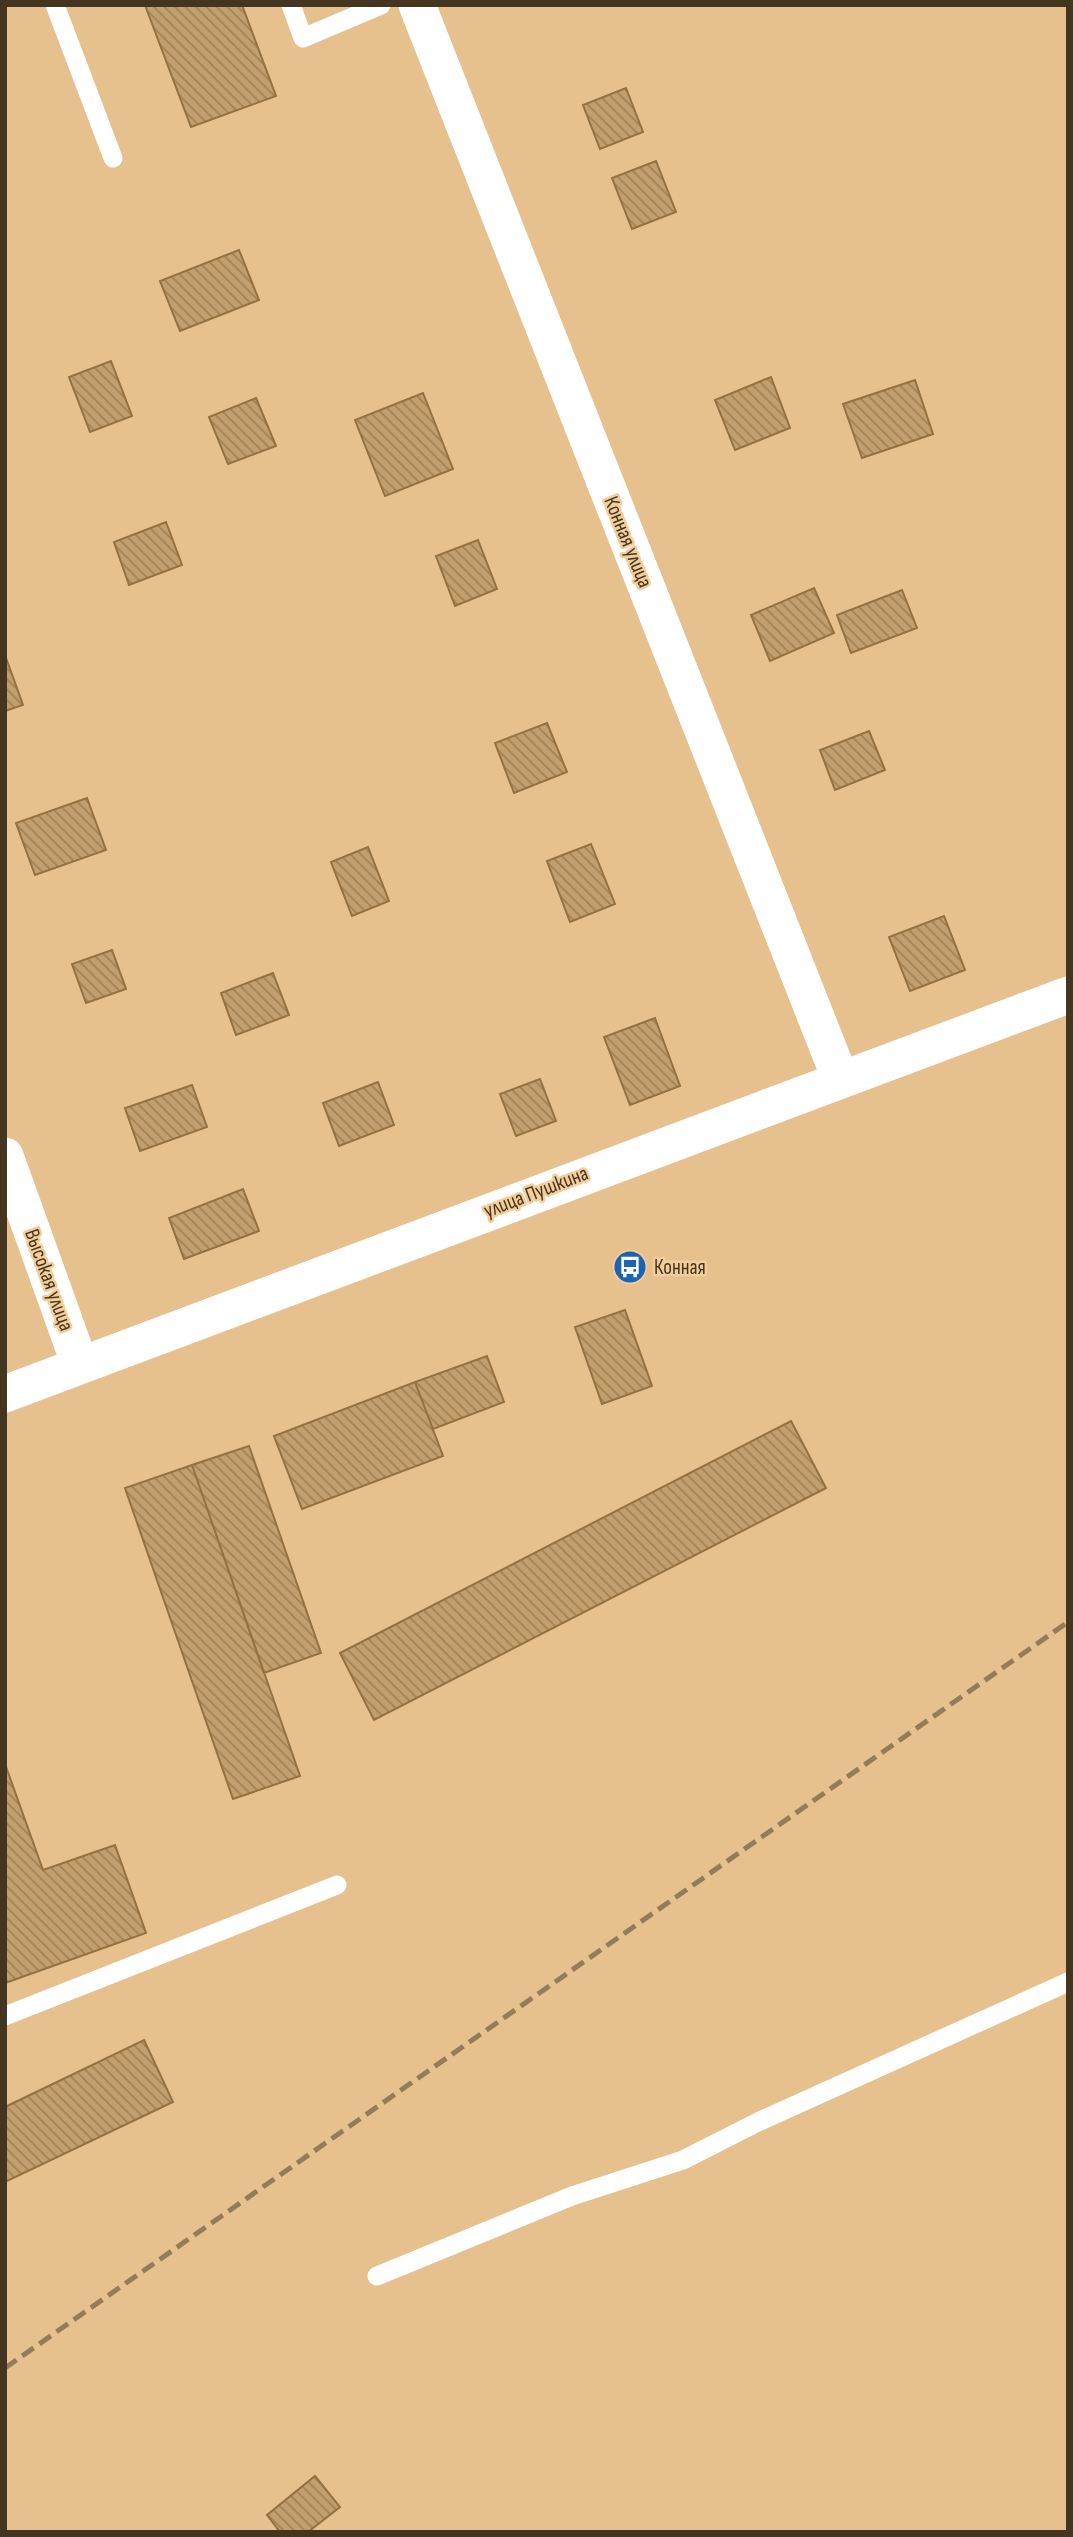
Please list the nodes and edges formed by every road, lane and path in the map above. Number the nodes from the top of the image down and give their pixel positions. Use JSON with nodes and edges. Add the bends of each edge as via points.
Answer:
{"nodes":[{"id":1,"x":55,"y":5,"type":"edge"},
{"id":2,"x":291,"y":5,"type":"edge"},
{"id":3,"x":381,"y":5,"type":"edge"},
{"id":4,"x":417,"y":5,"type":"edge"},
{"id":5,"x":113,"y":158,"type":"dead end"},
{"id":6,"x":1068,"y":995,"type":"edge"},
{"id":7,"x":839,"y":1078,"type":"junction"},
{"id":8,"x":5,"y":1156,"type":"edge"},
{"id":9,"x":80,"y":1365,"type":"junction"},
{"id":10,"x":5,"y":1394,"type":"edge"},
{"id":11,"x":337,"y":1885,"type":"dead end"},
{"id":12,"x":1068,"y":1982,"type":"edge"},
{"id":13,"x":5,"y":2016,"type":"edge"},
{"id":14,"x":377,"y":2276,"type":"dead end"}],
"edges":[{"from":1,"to":5,"type":"lane"},
{"from":2,"to":3,"type":"lane","via":[[303,38]]},
{"from":4,"to":7,"type":"street","name":"Конная улица"},
{"from":6,"to":7,"type":"street","name":"улица Пушкина"},
{"from":7,"to":9,"type":"street","name":"улица Пушкина"},
{"from":8,"to":9,"type":"street","name":"Высокая улица"},
{"from":9,"to":10,"type":"street","name":"улица Пушкина"},
{"from":11,"to":13,"type":"lane"},
{"from":12,"to":14,"type":"lane","via":[[683,2160],[572,2196]]}]}
